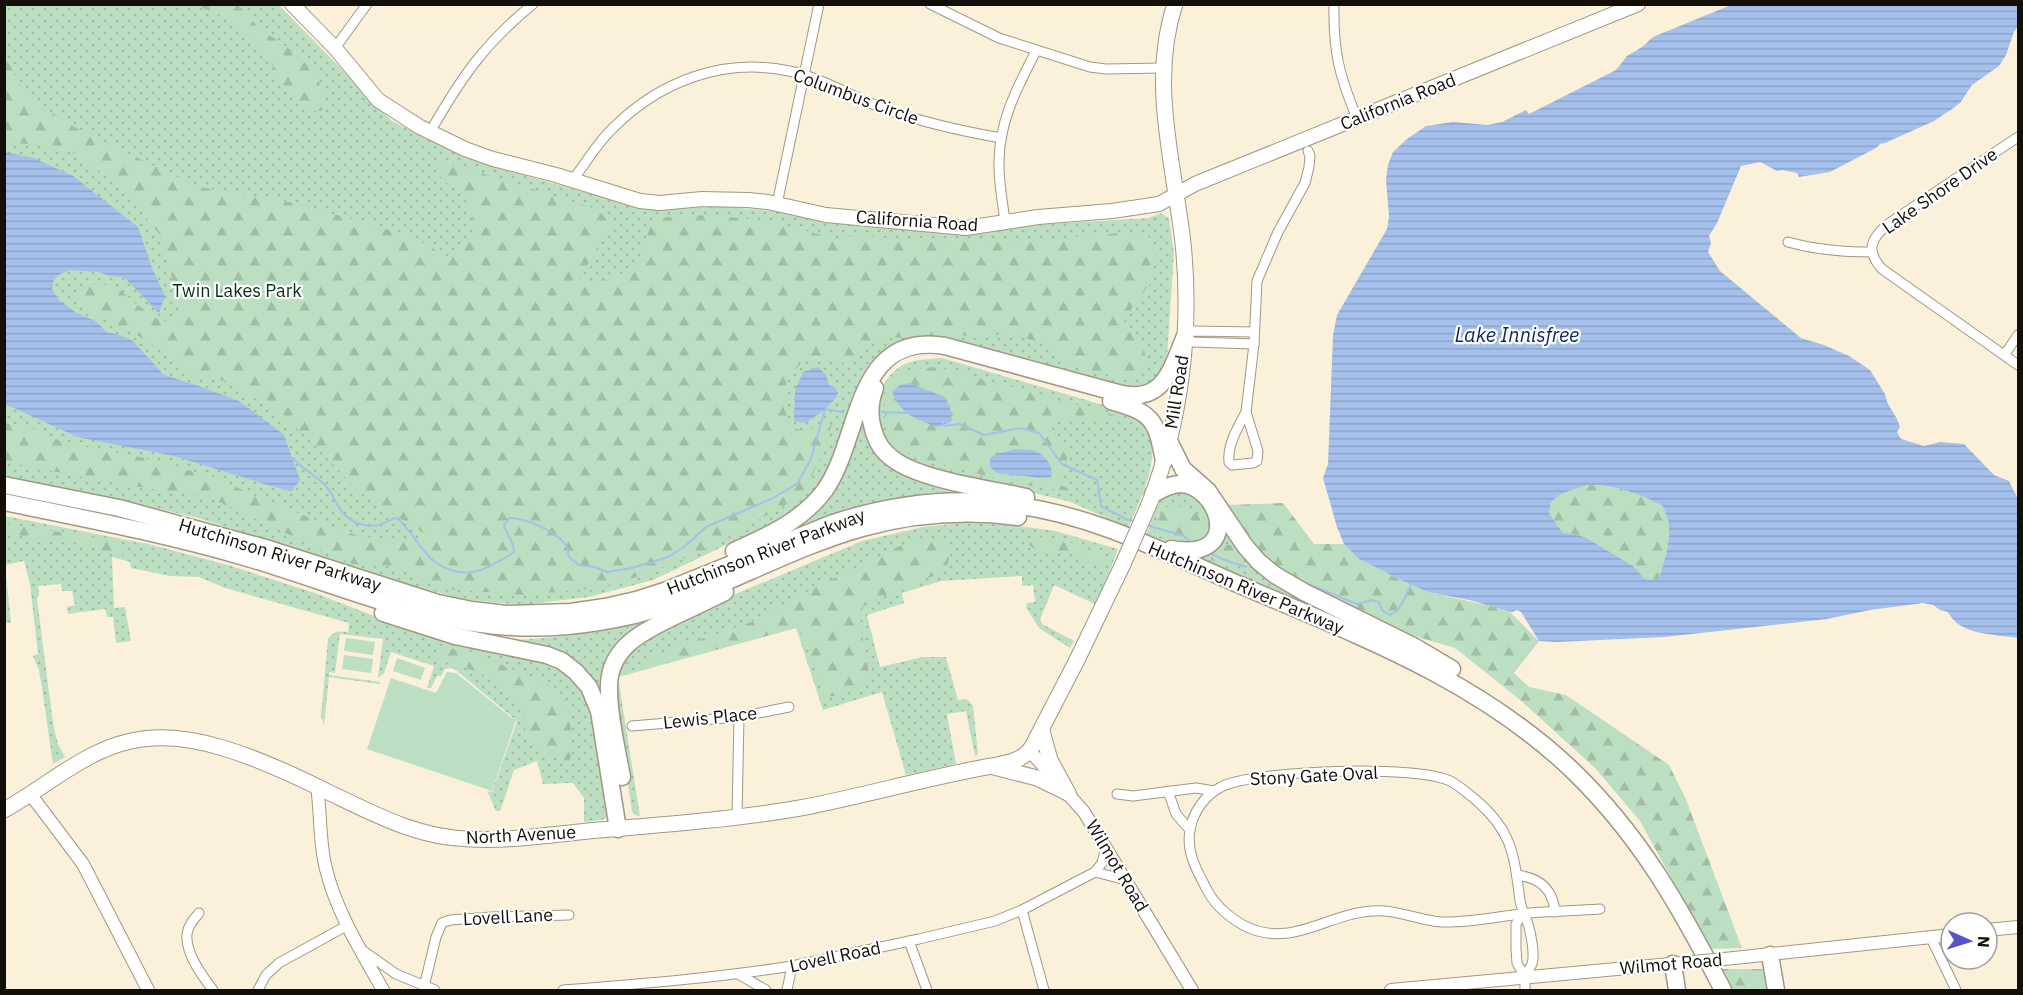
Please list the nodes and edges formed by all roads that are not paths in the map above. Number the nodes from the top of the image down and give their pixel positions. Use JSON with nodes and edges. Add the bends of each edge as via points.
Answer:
{"nodes":[{"id":1,"x":292,"y":4,"type":"edge"},
{"id":2,"x":367,"y":4,"type":"edge"},
{"id":3,"x":532,"y":4,"type":"edge"},
{"id":4,"x":819,"y":4,"type":"edge"},
{"id":5,"x":930,"y":4,"type":"edge"},
{"id":6,"x":1174,"y":4,"type":"edge"},
{"id":7,"x":1334,"y":4,"type":"edge"},
{"id":8,"x":1638,"y":4,"type":"edge"},
{"id":9,"x":335,"y":48,"type":"junction"},
{"id":10,"x":1036,"y":51,"type":"junction"},
{"id":11,"x":1162,"y":68,"type":"junction"},
{"id":12,"x":804,"y":76,"type":"junction"},
{"id":13,"x":1357,"y":118,"type":"junction"},
{"id":14,"x":430,"y":132,"type":"junction"},
{"id":15,"x":2019,"y":137,"type":"edge"},
{"id":16,"x":1001,"y":138,"type":"junction"},
{"id":17,"x":1308,"y":151,"type":"dead end"},
{"id":18,"x":572,"y":181,"type":"junction"},
{"id":19,"x":1176,"y":195,"type":"junction"},
{"id":20,"x":777,"y":204,"type":"junction"},
{"id":21,"x":1005,"y":222,"type":"junction"},
{"id":22,"x":1788,"y":242,"type":"dead end"},
{"id":23,"x":1872,"y":252,"type":"junction"},
{"id":24,"x":1223,"y":331,"type":"junction"},
{"id":25,"x":1254,"y":332,"type":"junction"},
{"id":26,"x":2019,"y":335,"type":"edge"},
{"id":27,"x":1185,"y":336,"type":"junction"},
{"id":28,"x":1222,"y":343,"type":"junction"},
{"id":29,"x":1254,"y":344,"type":"junction"},
{"id":30,"x":2005,"y":354,"type":"junction"},
{"id":31,"x":2019,"y":364,"type":"edge"},
{"id":32,"x":1246,"y":412,"type":"junction"},
{"id":33,"x":1169,"y":441,"type":"junction"},
{"id":34,"x":1164,"y":460,"type":"junction"},
{"id":35,"x":4,"y":485,"type":"edge"},
{"id":36,"x":1152,"y":498,"type":"junction"},
{"id":37,"x":4,"y":502,"type":"edge"},
{"id":38,"x":1102,"y":526,"type":"junction"},
{"id":39,"x":1147,"y":545,"type":"junction"},
{"id":40,"x":795,"y":552,"type":"junction"},
{"id":41,"x":249,"y":558,"type":"junction"},
{"id":42,"x":622,"y":604,"type":"junction"},
{"id":43,"x":789,"y":707,"type":"dead end"},
{"id":44,"x":739,"y":717,"type":"junction"},
{"id":45,"x":632,"y":726,"type":"dead end"},
{"id":46,"x":1041,"y":731,"type":"junction"},
{"id":47,"x":1030,"y":751,"type":"junction"},
{"id":48,"x":1552,"y":751,"type":"junction"},
{"id":49,"x":992,"y":766,"type":"junction"},
{"id":50,"x":317,"y":786,"type":"junction"},
{"id":51,"x":1168,"y":791,"type":"junction"},
{"id":52,"x":1214,"y":791,"type":"junction"},
{"id":53,"x":1068,"y":793,"type":"junction"},
{"id":54,"x":1117,"y":794,"type":"dead end"},
{"id":55,"x":31,"y":795,"type":"junction"},
{"id":56,"x":4,"y":810,"type":"edge"},
{"id":57,"x":737,"y":817,"type":"junction"},
{"id":58,"x":624,"y":828,"type":"junction"},
{"id":59,"x":1190,"y":830,"type":"junction"},
{"id":60,"x":1106,"y":847,"type":"junction"},
{"id":61,"x":1095,"y":873,"type":"junction"},
{"id":62,"x":1517,"y":875,"type":"junction"},
{"id":63,"x":1126,"y":880,"type":"junction"},
{"id":64,"x":1600,"y":909,"type":"dead end"},
{"id":65,"x":1022,"y":910,"type":"junction"},
{"id":66,"x":1555,"y":912,"type":"junction"},
{"id":67,"x":200,"y":913,"type":"dead end"},
{"id":68,"x":1522,"y":914,"type":"junction"},
{"id":69,"x":569,"y":915,"type":"dead end"},
{"id":70,"x":348,"y":925,"type":"junction"},
{"id":71,"x":2019,"y":927,"type":"edge"},
{"id":72,"x":1999,"y":929,"type":"edge"},
{"id":73,"x":1939,"y":937,"type":"edge"},
{"id":74,"x":1931,"y":938,"type":"junction"},
{"id":75,"x":909,"y":941,"type":"junction"},
{"id":76,"x":360,"y":949,"type":"junction"},
{"id":77,"x":1770,"y":955,"type":"junction"},
{"id":78,"x":1673,"y":964,"type":"junction"},
{"id":79,"x":792,"y":966,"type":"junction"},
{"id":80,"x":738,"y":974,"type":"junction"},
{"id":81,"x":1525,"y":977,"type":"junction"},
{"id":82,"x":424,"y":987,"type":"junction"},
{"id":83,"x":148,"y":990,"type":"edge"},
{"id":84,"x":213,"y":990,"type":"edge"},
{"id":85,"x":258,"y":990,"type":"edge"},
{"id":86,"x":383,"y":990,"type":"edge"},
{"id":87,"x":435,"y":990,"type":"edge"},
{"id":88,"x":563,"y":990,"type":"edge"},
{"id":89,"x":766,"y":990,"type":"edge"},
{"id":90,"x":787,"y":990,"type":"edge"},
{"id":91,"x":927,"y":990,"type":"edge"},
{"id":92,"x":1044,"y":990,"type":"edge"},
{"id":93,"x":1192,"y":990,"type":"edge"},
{"id":94,"x":1391,"y":990,"type":"edge"},
{"id":95,"x":1526,"y":990,"type":"edge"},
{"id":96,"x":1677,"y":990,"type":"edge"},
{"id":97,"x":1713,"y":990,"type":"edge"},
{"id":98,"x":1724,"y":990,"type":"edge"},
{"id":99,"x":1776,"y":990,"type":"edge"},
{"id":100,"x":1956,"y":990,"type":"edge"}],
"edges":[{"from":1,"to":9,"type":"main road","name":"California Road"},
{"from":2,"to":9,"type":"street"},
{"from":3,"to":14,"type":"street","via":[[483,50]]},
{"from":4,"to":12,"type":"street"},
{"from":5,"to":10,"type":"street","via":[[999,38]]},
{"from":6,"to":11,"type":"main road","name":"Mill Road"},
{"from":7,"to":13,"type":"street","via":[[1338,68]]},
{"from":8,"to":13,"type":"main road","name":"California Road"},
{"from":9,"to":14,"type":"main road","name":"California Road","via":[[378,100]]},
{"from":10,"to":11,"type":"street","via":[[1090,67]]},
{"from":10,"to":16,"type":"street","via":[[1009,105]]},
{"from":11,"to":19,"type":"main road","name":"Mill Road"},
{"from":12,"to":16,"type":"street","name":"Columbus Circle","via":[[908,117]]},
{"from":12,"to":18,"type":"street","name":"Columbus Circle","via":[[769,68],[735,67],[686,80],[627,115]]},
{"from":12,"to":20,"type":"street"},
{"from":13,"to":19,"type":"main road","name":"California Road"},
{"from":14,"to":18,"type":"main road","name":"California Road","via":[[465,149]]},
{"from":15,"to":23,"type":"street","name":"Lake Shore Drive","via":[[1888,224],[1879,232]]},
{"from":16,"to":21,"type":"street","via":[[999,164]]},
{"from":17,"to":25,"type":"street","via":[[1305,183],[1257,282]]},
{"from":18,"to":20,"type":"main road","name":"California Road","via":[[651,203],[722,198]]},
{"from":19,"to":21,"type":"main road","name":"California Road","via":[[1159,204],[1138,208]]},
{"from":19,"to":27,"type":"main road","name":"Mill Road","via":[[1186,284]]},
{"from":20,"to":21,"type":"main road","name":"California Road","via":[[826,215],[966,228]]},
{"from":22,"to":23,"type":"street","name":"Lake Shore Drive","via":[[1808,248]]},
{"from":23,"to":30,"type":"street","name":"Lake Shore Drive","via":[[1882,269]]},
{"from":24,"to":25,"type":"street"},
{"from":24,"to":27,"type":"street","via":[[1193,331]]},
{"from":24,"to":28,"type":"street"},
{"from":25,"to":29,"type":"street"},
{"from":26,"to":30,"type":"street"},
{"from":27,"to":28,"type":"street","via":[[1193,342]]},
{"from":27,"to":33,"type":"main road","name":"Mill Road"},
{"from":27,"to":42,"type":"highway","via":[[1165,382],[1147,394],[1134,396],[945,346],[922,344],[899,351],[871,377],[837,468],[824,492],[808,508],[765,536]]},
{"from":28,"to":29,"type":"street"},
{"from":29,"to":32,"type":"street"},
{"from":30,"to":31,"type":"street","name":"Lake Shore Drive"},
{"from":32,"to":32,"type":"street","via":[[1230,446],[1228,457],[1232,465],[1254,463],[1258,457]]},
{"from":33,"to":34,"type":"main road","name":"Mill Road"},
{"from":33,"to":48,"type":"highway","via":[[1183,469],[1208,491],[1245,546],[1275,575],[1467,678],[1512,712]]},
{"from":34,"to":36,"type":"main road","name":"Mill Road"},
{"from":34,"to":38,"type":"highway","via":[[1153,422],[1143,412],[1120,404],[937,354],[923,353],[901,360],[880,380],[871,402],[871,424],[882,448],[894,460],[931,476],[1052,503]]},
{"from":35,"to":42,"type":"highway","name":"Hutchinson River Parkway","via":[[119,508],[472,610],[554,613]]},
{"from":36,"to":39,"type":"highway","via":[[1175,485],[1194,488],[1212,506],[1219,528],[1213,542],[1196,551]]},
{"from":36,"to":46,"type":"main road","name":"Mill Road","bridge":true},
{"from":37,"to":41,"type":"highway","name":"Hutchinson River Parkway"},
{"from":38,"to":39,"type":"highway","name":"Hutchinson River Parkway"},
{"from":38,"to":42,"type":"highway","name":"Hutchinson River Parkway","via":[[1014,505],[961,501],[906,505],[833,523],[667,590]]},
{"from":39,"to":48,"type":"highway","name":"Hutchinson River Parkway","via":[[1427,667],[1504,714]]},
{"from":40,"to":41,"type":"highway","name":"Hutchinson River Parkway","via":[[635,615],[530,628],[478,625],[429,616]]},
{"from":40,"to":58,"type":"highway","via":[[738,586],[641,634],[618,656],[609,678],[609,693]]},
{"from":40,"to":97,"type":"highway","name":"Hutchinson River Parkway","via":[[862,528],[912,518],[965,513],[1030,518],[1102,537],[1412,672],[1490,717],[1581,794],[1651,880]]},
{"from":41,"to":58,"type":"highway","via":[[415,625],[547,655],[569,666],[589,687],[599,711]]},
{"from":43,"to":44,"type":"street","name":"Lewis Place"},
{"from":44,"to":45,"type":"street","name":"Lewis Place"},
{"from":44,"to":57,"type":"street"},
{"from":46,"to":47,"type":"main road","name":"Mill Road"},
{"from":46,"to":53,"type":"main road","via":[[1050,760]]},
{"from":47,"to":49,"type":"main road","name":"North Avenue","via":[[1018,759]]},
{"from":47,"to":53,"type":"street","name":"Wilmot Road"},
{"from":48,"to":98,"type":"highway","name":"Hutchinson River Parkway","via":[[1604,803],[1643,851],[1676,901]]},
{"from":49,"to":53,"type":"main road","via":[[1037,778]]},
{"from":49,"to":57,"type":"main road","name":"North Avenue","via":[[804,807]]},
{"from":50,"to":55,"type":"main road","name":"North Avenue","via":[[236,752],[163,737],[132,740],[98,753]]},
{"from":50,"to":58,"type":"main road","name":"North Avenue","via":[[407,829],[449,838],[492,839]]},
{"from":50,"to":70,"type":"street","via":[[326,871]]},
{"from":51,"to":52,"type":"street"},
{"from":51,"to":54,"type":"street"},
{"from":51,"to":59,"type":"street","via":[[1176,814]]},
{"from":52,"to":59,"type":"street","name":"Stony Gate Oval","via":[[1197,812]]},
{"from":52,"to":62,"type":"street","name":"Stony Gate Oval","via":[[1242,779],[1308,773],[1420,773],[1443,778],[1461,788],[1498,821],[1510,845]]},
{"from":53,"to":60,"type":"street","name":"Wilmot Road"},
{"from":55,"to":56,"type":"main road","name":"North Avenue"},
{"from":55,"to":83,"type":"street","via":[[83,864]]},
{"from":57,"to":58,"type":"main road","name":"North Avenue"},
{"from":59,"to":68,"type":"street","via":[[1191,855],[1207,891],[1234,920],[1265,933],[1295,932],[1372,911],[1441,922]]},
{"from":60,"to":61,"type":"street"},
{"from":60,"to":63,"type":"street","name":"Wilmot Road"},
{"from":61,"to":63,"type":"street"},
{"from":61,"to":65,"type":"street","name":"Lovell Road"},
{"from":62,"to":66,"type":"street","via":[[1529,876],[1545,885]]},
{"from":62,"to":68,"type":"street","name":"Stony Gate Oval"},
{"from":63,"to":93,"type":"street","name":"Wilmot Road"},
{"from":64,"to":66,"type":"street"},
{"from":65,"to":75,"type":"street","name":"Lovell Road","via":[[986,923]]},
{"from":65,"to":92,"type":"street"},
{"from":66,"to":68,"type":"street"},
{"from":67,"to":84,"type":"street","via":[[187,932],[188,943]]},
{"from":68,"to":81,"type":"street","name":"Stony Gate Oval","via":[[1529,929],[1533,961]]},
{"from":68,"to":81,"type":"street","name":"Stony Gate Oval","via":[[1516,924],[1516,949],[1517,963]]},
{"from":69,"to":82,"type":"street","name":"Lovell Lane","via":[[442,923]]},
{"from":70,"to":76,"type":"street"},
{"from":70,"to":85,"type":"street","via":[[279,963]]},
{"from":71,"to":72,"type":"street"},
{"from":73,"to":74,"type":"street","name":"Wilmot Road"},
{"from":74,"to":77,"type":"street","name":"Wilmot Road"},
{"from":74,"to":100,"type":"street"},
{"from":75,"to":79,"type":"street","name":"Lovell Road"},
{"from":75,"to":91,"type":"street"},
{"from":76,"to":82,"type":"street","via":[[396,974]]},
{"from":76,"to":86,"type":"street"},
{"from":77,"to":78,"type":"street","name":"Wilmot Road","bridge":true},
{"from":77,"to":99,"type":"highway"},
{"from":78,"to":81,"type":"street","name":"Wilmot Road"},
{"from":78,"to":96,"type":"highway"},
{"from":79,"to":80,"type":"street","name":"Lovell Road"},
{"from":79,"to":90,"type":"street"},
{"from":80,"to":88,"type":"street","name":"Lovell Road"},
{"from":80,"to":89,"type":"street"},
{"from":81,"to":94,"type":"street","name":"Wilmot Road"},
{"from":81,"to":95,"type":"street"},
{"from":82,"to":87,"type":"street"}]}
